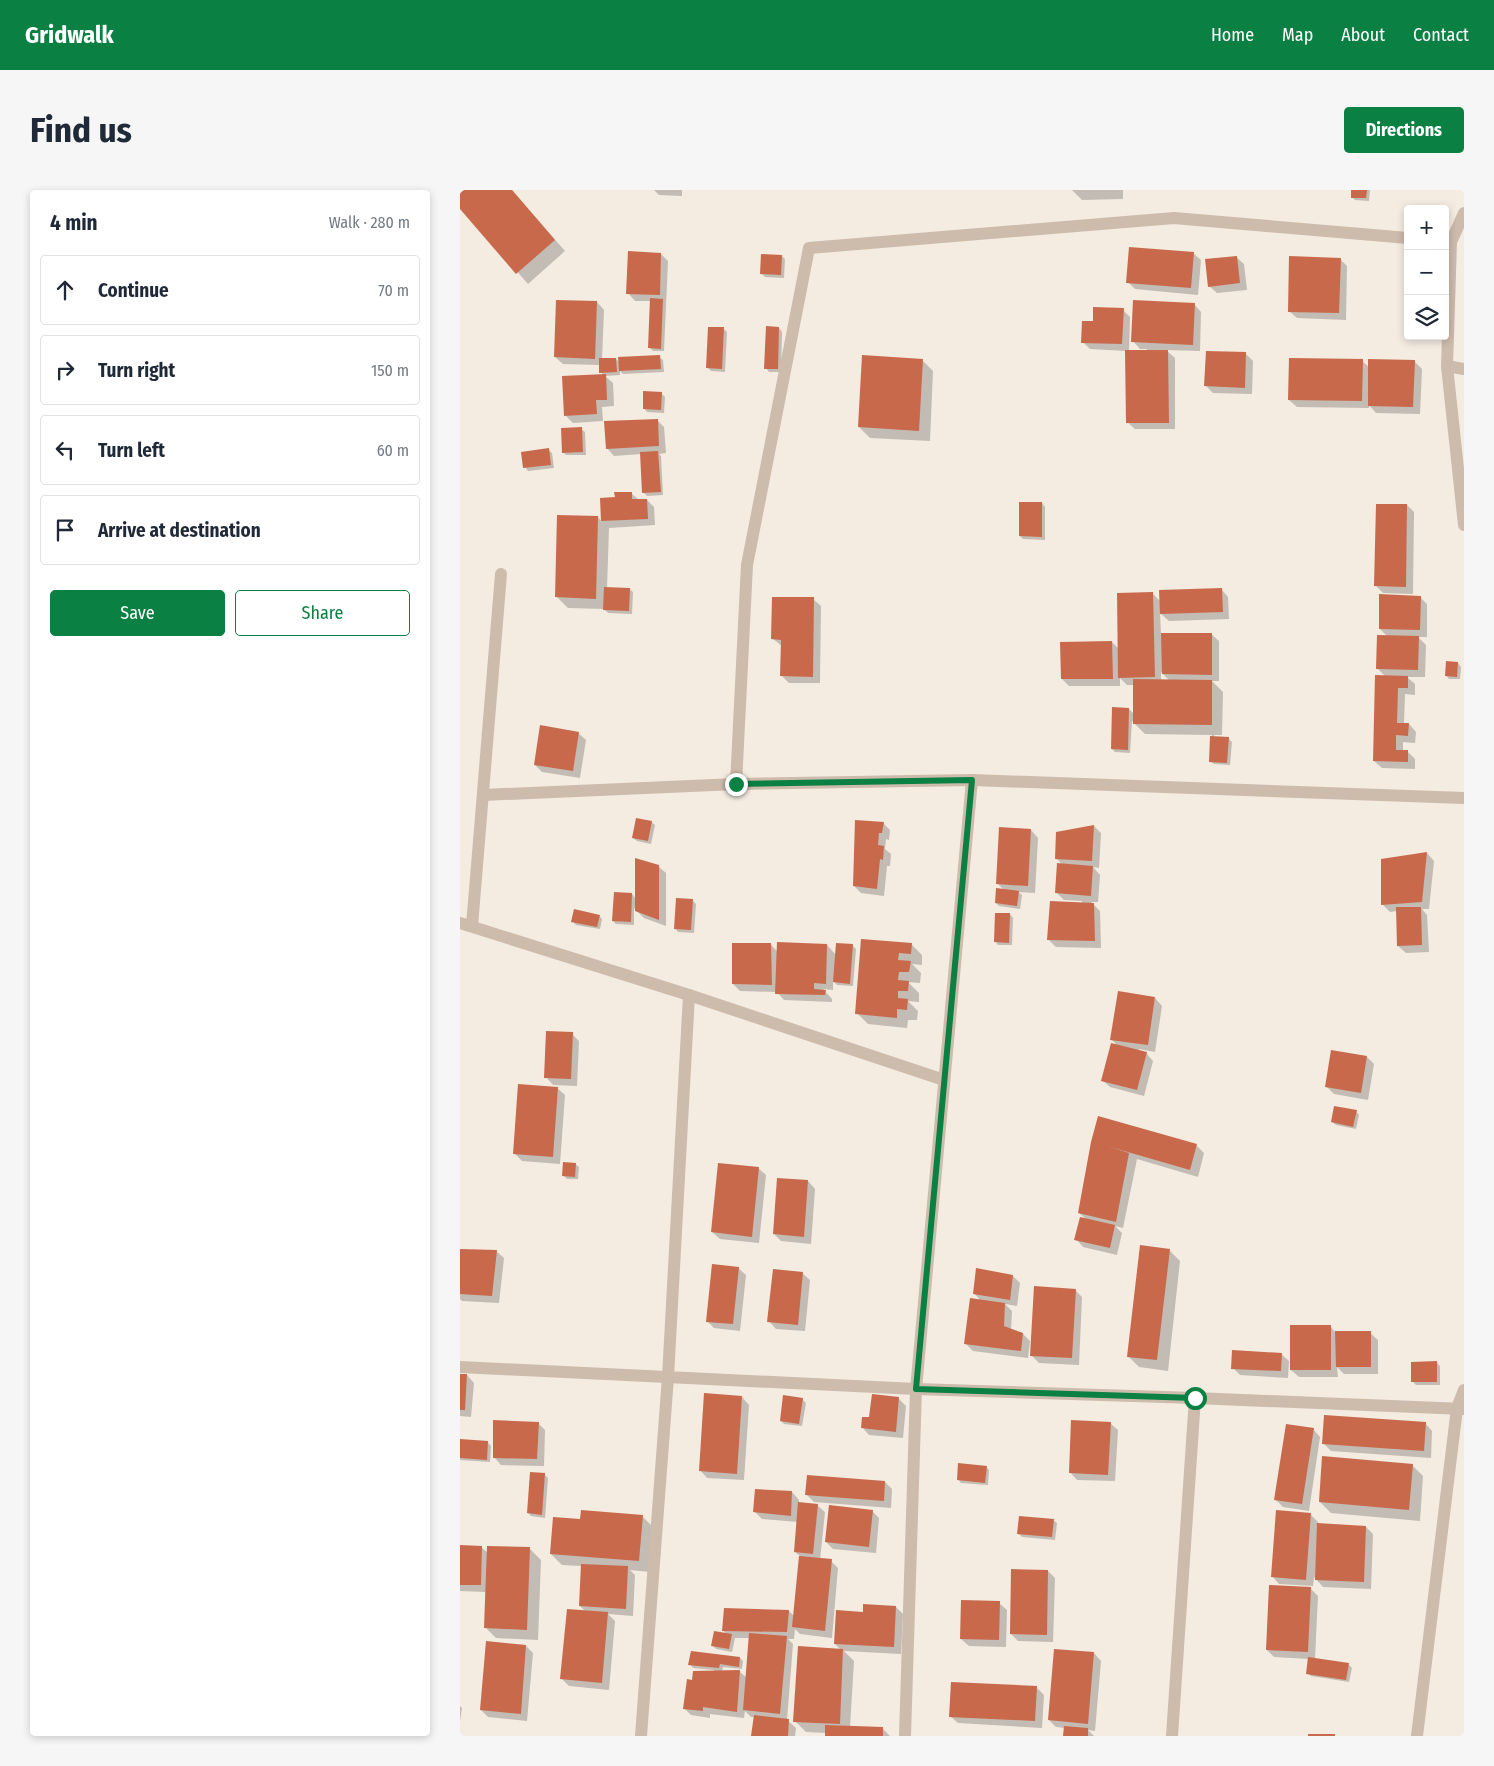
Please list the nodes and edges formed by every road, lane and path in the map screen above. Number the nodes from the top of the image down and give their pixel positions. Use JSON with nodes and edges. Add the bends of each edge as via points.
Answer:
{"nodes":[{"id":1,"x":1464,"y":213,"type":"edge"},
{"id":2,"x":1404,"y":238,"type":"edge"},
{"id":3,"x":1449,"y":240,"type":"edge"},
{"id":4,"x":1448,"y":250,"type":"edge"},
{"id":5,"x":1448,"y":366,"type":"junction"},
{"id":6,"x":1464,"y":369,"type":"edge"},
{"id":7,"x":1464,"y":525,"type":"edge"},
{"id":8,"x":502,"y":574,"type":"dead end"},
{"id":9,"x":972,"y":780,"type":"junction"},
{"id":10,"x":736,"y":784,"type":"junction"},
{"id":11,"x":483,"y":795,"type":"junction"},
{"id":12,"x":1464,"y":798,"type":"edge"},
{"id":13,"x":466,"y":925,"type":"edge"},
{"id":14,"x":689,"y":995,"type":"junction"},
{"id":15,"x":944,"y":1080,"type":"junction"},
{"id":16,"x":460,"y":1367,"type":"edge"},
{"id":17,"x":668,"y":1377,"type":"junction"},
{"id":18,"x":916,"y":1389,"type":"junction"},
{"id":19,"x":1464,"y":1390,"type":"edge"},
{"id":20,"x":1195,"y":1398,"type":"junction"},
{"id":21,"x":1461,"y":1408,"type":"edge"},
{"id":22,"x":641,"y":1736,"type":"edge"},
{"id":23,"x":905,"y":1736,"type":"edge"},
{"id":24,"x":1172,"y":1736,"type":"edge"},
{"id":25,"x":1417,"y":1736,"type":"edge"}],
"edges":[{"from":1,"to":3,"type":"street"},
{"from":2,"to":10,"type":"street","via":[[1174,218],[809,248],[747,565]]},
{"from":4,"to":5,"type":"street"},
{"from":5,"to":6,"type":"street"},
{"from":5,"to":7,"type":"street"},
{"from":8,"to":11,"type":"street"},
{"from":9,"to":10,"type":"street"},
{"from":9,"to":12,"type":"street"},
{"from":9,"to":15,"type":"street"},
{"from":10,"to":11,"type":"street"},
{"from":11,"to":13,"type":"street"},
{"from":13,"to":14,"type":"street"},
{"from":14,"to":15,"type":"street"},
{"from":14,"to":17,"type":"street"},
{"from":15,"to":18,"type":"street"},
{"from":16,"to":17,"type":"street"},
{"from":17,"to":18,"type":"street"},
{"from":17,"to":22,"type":"street"},
{"from":18,"to":20,"type":"street"},
{"from":18,"to":23,"type":"street"},
{"from":19,"to":21,"type":"street"},
{"from":20,"to":21,"type":"street"},
{"from":20,"to":24,"type":"street"},
{"from":21,"to":25,"type":"street"}]}
